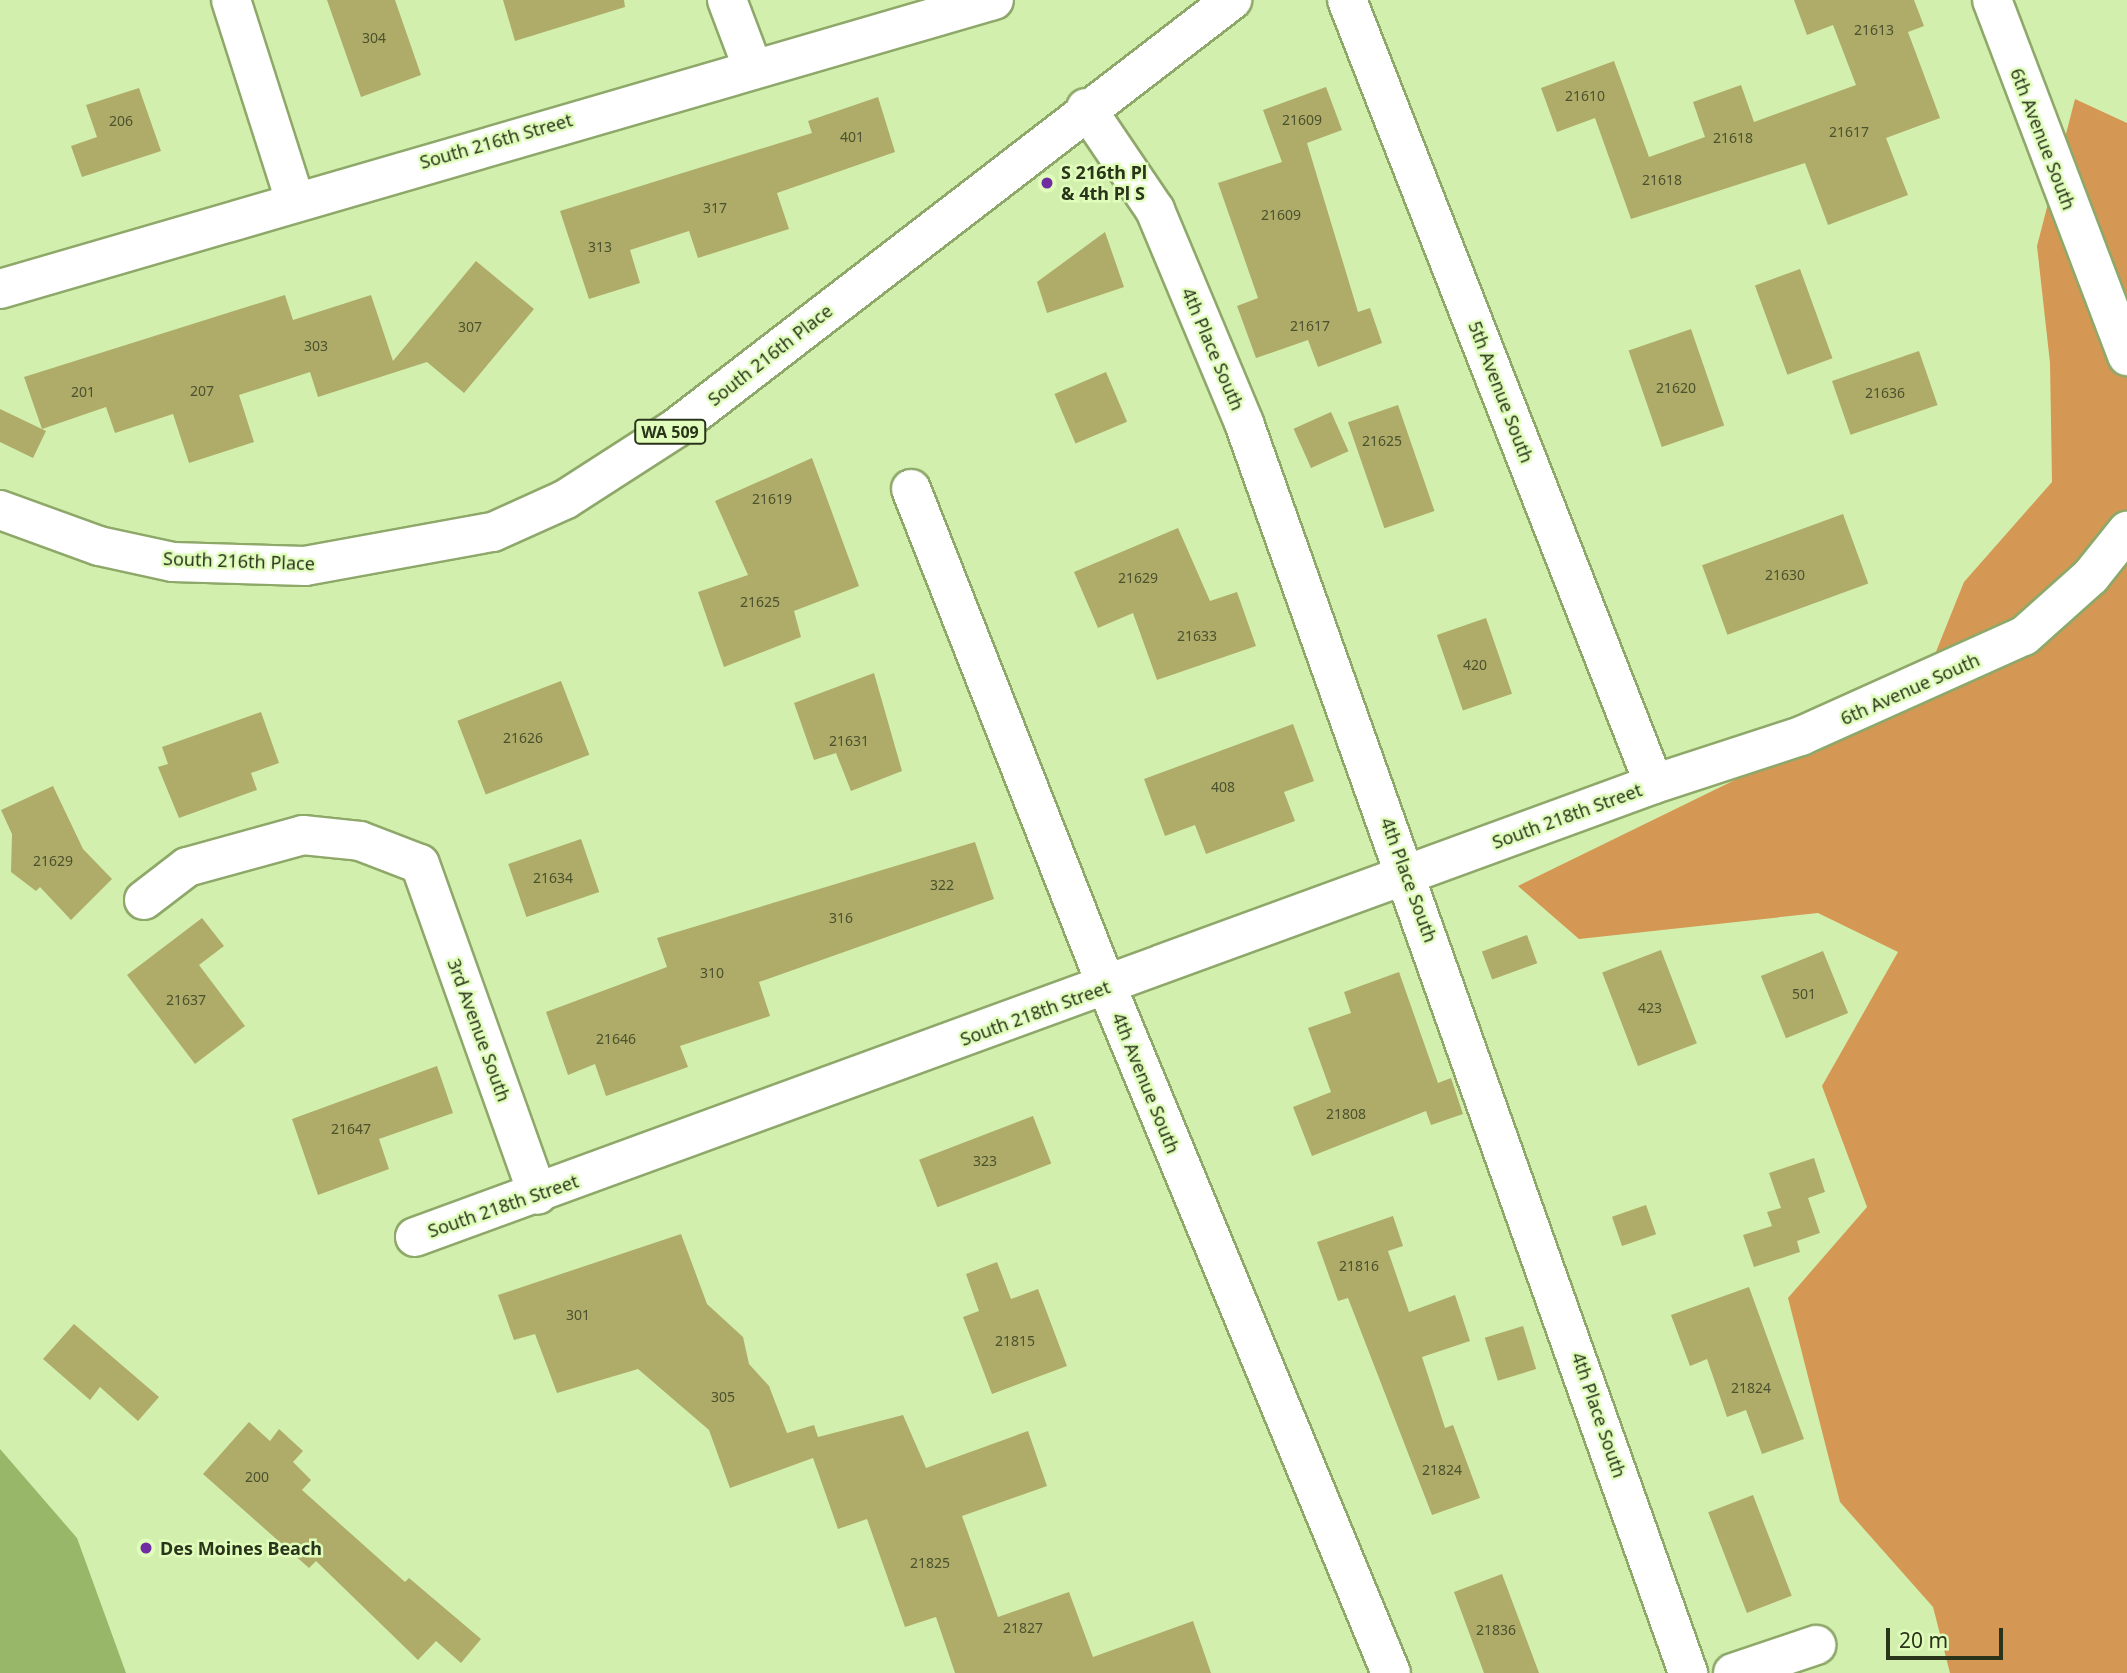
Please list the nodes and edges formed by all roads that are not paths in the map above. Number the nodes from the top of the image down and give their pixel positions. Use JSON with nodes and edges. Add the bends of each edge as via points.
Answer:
{"nodes":[{"id":1,"x":231,"y":0,"type":"edge"},
{"id":2,"x":727,"y":0,"type":"edge"},
{"id":3,"x":993,"y":0,"type":"edge"},
{"id":4,"x":1231,"y":0,"type":"edge"},
{"id":5,"x":1347,"y":0,"type":"edge"},
{"id":6,"x":1992,"y":0,"type":"edge"},
{"id":7,"x":752,"y":66,"type":"junction"},
{"id":8,"x":1086,"y":108,"type":"junction"},
{"id":9,"x":295,"y":200,"type":"junction"},
{"id":10,"x":0,"y":289,"type":"edge"},
{"id":11,"x":2127,"y":356,"type":"edge"},
{"id":12,"x":911,"y":489,"type":"dead end"},
{"id":13,"x":0,"y":510,"type":"edge"},
{"id":14,"x":2127,"y":531,"type":"edge"},
{"id":15,"x":1654,"y":783,"type":"junction"},
{"id":16,"x":1408,"y":875,"type":"junction"},
{"id":17,"x":144,"y":900,"type":"dead end"},
{"id":18,"x":1107,"y":987,"type":"junction"},
{"id":19,"x":538,"y":1195,"type":"junction"},
{"id":20,"x":415,"y":1237,"type":"dead end"},
{"id":21,"x":1816,"y":1645,"type":"dead end"},
{"id":22,"x":1391,"y":1673,"type":"edge"},
{"id":23,"x":1688,"y":1673,"type":"edge"},
{"id":24,"x":1733,"y":1673,"type":"edge"}],
"edges":[{"from":1,"to":9,"type":"street"},
{"from":2,"to":7,"type":"street"},
{"from":3,"to":7,"type":"street","name":"South 216th Street"},
{"from":4,"to":8,"type":"street","name":"South 216th Place","number":"WA 509"},
{"from":5,"to":15,"type":"street","name":"5th Avenue South"},
{"from":6,"to":11,"type":"street","name":"6th Avenue South"},
{"from":7,"to":9,"type":"street","name":"South 216th Street"},
{"from":8,"to":13,"type":"street","name":"South 216th Place","number":"WA 509","via":[[676,428],[566,499],[493,532],[305,566],[173,562],[99,546]]},
{"from":8,"to":16,"type":"street","name":"4th Place South","via":[[1155,210],[1244,422]]},
{"from":9,"to":10,"type":"street","name":"South 216th Street"},
{"from":12,"to":18,"type":"street","name":"4th Avenue South"},
{"from":14,"to":15,"type":"street","name":"6th Avenue South","via":[[2091,576],[2024,636],[1801,736]]},
{"from":15,"to":16,"type":"street","name":"South 218th Street"},
{"from":16,"to":18,"type":"street","name":"South 218th Street"},
{"from":16,"to":23,"type":"street","name":"4th Place South"},
{"from":17,"to":19,"type":"street","name":"3rd Avenue South","via":[[187,867],[303,835],[360,841],[420,864]]},
{"from":18,"to":19,"type":"street","name":"South 218th Street"},
{"from":18,"to":22,"type":"street","name":"4th Avenue South"},
{"from":19,"to":20,"type":"street","name":"South 218th Street"},
{"from":21,"to":24,"type":"street"}]}
